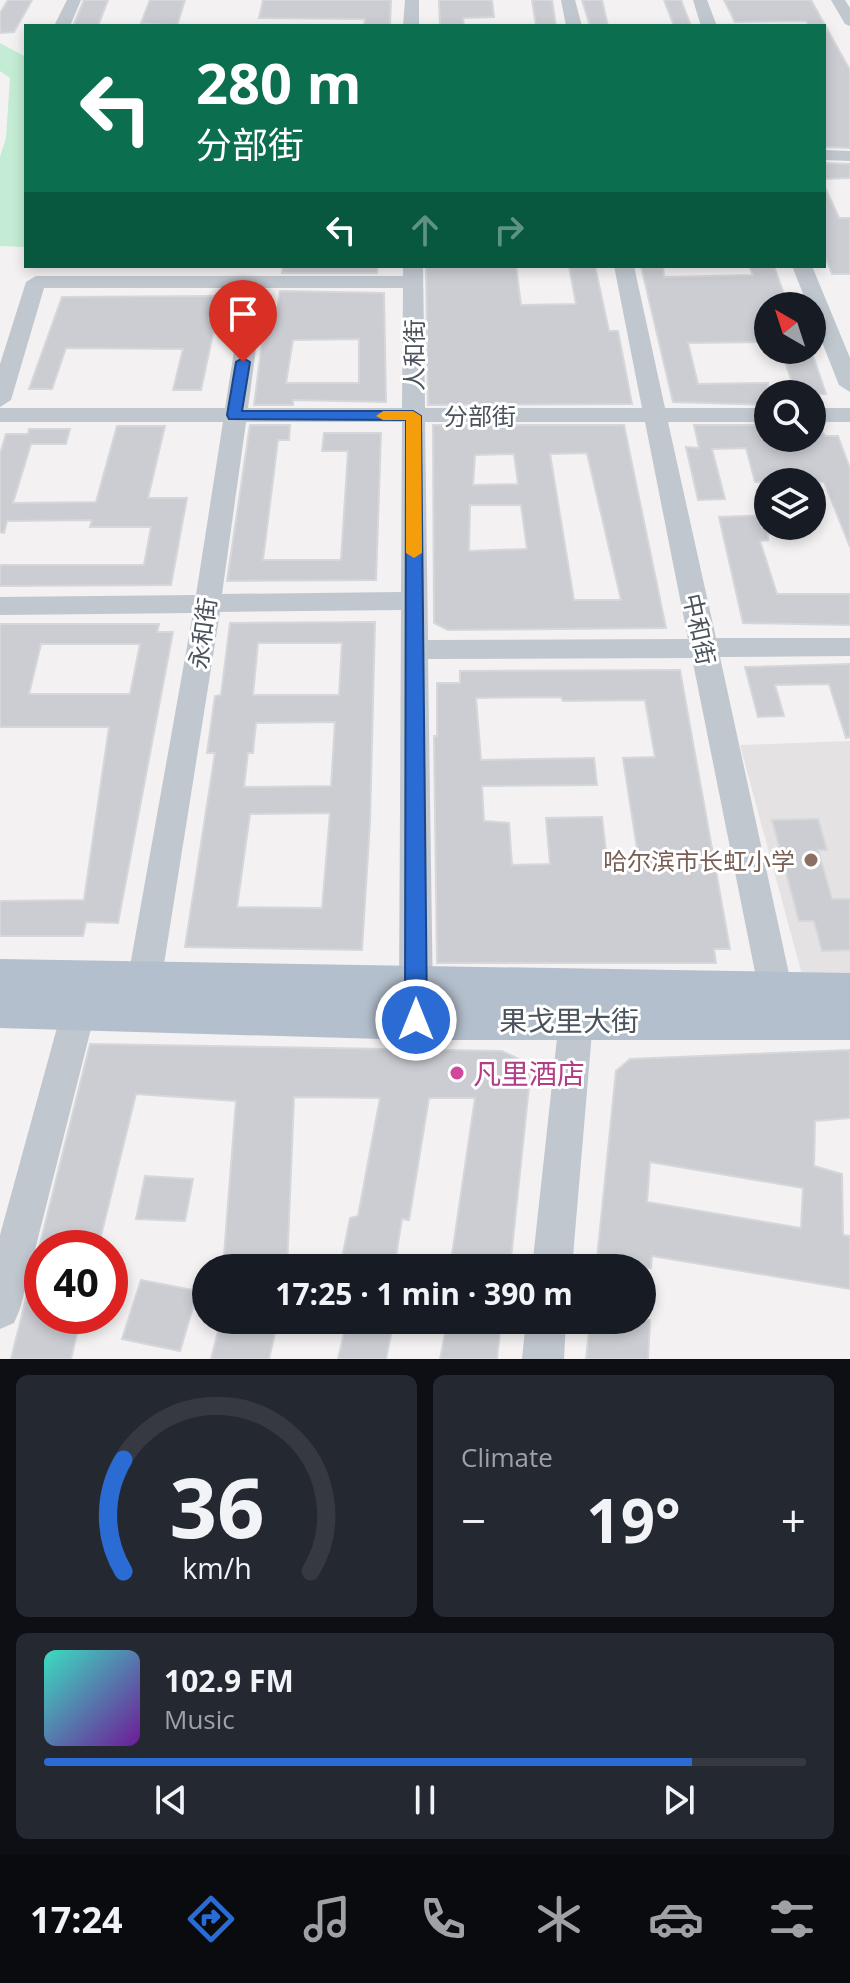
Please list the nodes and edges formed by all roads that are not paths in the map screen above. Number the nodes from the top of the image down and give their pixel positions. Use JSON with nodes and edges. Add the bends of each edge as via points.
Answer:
{"nodes":[{"id":1,"x":74,"y":0,"type":"edge"},
{"id":2,"x":412,"y":0,"type":"edge"},
{"id":3,"x":568,"y":0,"type":"edge"},
{"id":4,"x":700,"y":0,"type":"edge"},
{"id":5,"x":838,"y":0,"type":"edge"},
{"id":6,"x":850,"y":21,"type":"edge"},
{"id":7,"x":63,"y":24,"type":"edge"},
{"id":8,"x":411,"y":24,"type":"edge"},
{"id":9,"x":574,"y":24,"type":"edge"},
{"id":10,"x":708,"y":24,"type":"edge"},
{"id":11,"x":826,"y":155,"type":"edge"},
{"id":12,"x":850,"y":156,"type":"edge"},
{"id":13,"x":624,"y":268,"type":"edge"},
{"id":14,"x":803,"y":268,"type":"edge"},
{"id":15,"x":413,"y":274,"type":"edge"},
{"id":16,"x":255,"y":282,"type":"junction"},
{"id":17,"x":850,"y":385,"type":"edge"},
{"id":18,"x":0,"y":400,"type":"edge"},
{"id":19,"x":655,"y":414,"type":"junction"},
{"id":20,"x":0,"y":415,"type":"edge"},
{"id":21,"x":234,"y":415,"type":"junction"},
{"id":22,"x":754,"y":415,"type":"edge"},
{"id":23,"x":826,"y":415,"type":"edge"},
{"id":24,"x":850,"y":415,"type":"edge"},
{"id":25,"x":413,"y":416,"type":"junction"},
{"id":26,"x":414,"y":601,"type":"junction"},
{"id":27,"x":206,"y":605,"type":"junction"},
{"id":28,"x":0,"y":606,"type":"edge"},
{"id":29,"x":850,"y":647,"type":"edge"},
{"id":30,"x":704,"y":648,"type":"junction"},
{"id":31,"x":414,"y":650,"type":"junction"},
{"id":32,"x":0,"y":978,"type":"edge"},
{"id":33,"x":144,"y":983,"type":"junction"},
{"id":34,"x":776,"y":992,"type":"junction"},
{"id":35,"x":850,"y":992,"type":"edge"},
{"id":36,"x":416,"y":1004,"type":"junction"},
{"id":37,"x":575,"y":1005,"type":"junction"},
{"id":38,"x":0,"y":1009,"type":"edge"},
{"id":39,"x":78,"y":1013,"type":"junction"},
{"id":40,"x":850,"y":1020,"type":"edge"},
{"id":41,"x":553,"y":1254,"type":"edge"},
{"id":42,"x":0,"y":1309,"type":"edge"},
{"id":43,"x":545,"y":1334,"type":"edge"},
{"id":44,"x":543,"y":1359,"type":"edge"}],
"edges":[{"from":1,"to":7,"type":"street"},
{"from":2,"to":8,"type":"street"},
{"from":3,"to":9,"type":"street"},
{"from":4,"to":10,"type":"street"},
{"from":5,"to":6,"type":"street"},
{"from":11,"to":12,"type":"street"},
{"from":13,"to":19,"type":"street","name":"中和街"},
{"from":14,"to":17,"type":"street"},
{"from":15,"to":16,"type":"street"},
{"from":15,"to":25,"type":"street","name":"人和街"},
{"from":16,"to":18,"type":"street","via":[[36,282]]},
{"from":16,"to":21,"type":"street","name":"永和街"},
{"from":19,"to":22,"type":"street","name":"分部街"},
{"from":19,"to":25,"type":"street","name":"分部街"},
{"from":19,"to":30,"type":"street","name":"中和街"},
{"from":20,"to":21,"type":"street","name":"分部街"},
{"from":21,"to":25,"type":"street","name":"分部街"},
{"from":21,"to":27,"type":"street","name":"永和街"},
{"from":23,"to":24,"type":"street"},
{"from":25,"to":26,"type":"street","name":"人和街"},
{"from":26,"to":27,"type":"street"},
{"from":26,"to":31,"type":"street","name":"人和街"},
{"from":27,"to":28,"type":"street"},
{"from":27,"to":33,"type":"street","name":"永和街"},
{"from":29,"to":30,"type":"street"},
{"from":30,"to":31,"type":"street"},
{"from":30,"to":34,"type":"street","name":"中和街"},
{"from":31,"to":36,"type":"street","name":"人和街"},
{"from":32,"to":33,"type":"main road","name":"果戈里大街"},
{"from":33,"to":36,"type":"main road","name":"果戈里大街"},
{"from":34,"to":35,"type":"main road","name":"果戈里大街"},
{"from":34,"to":37,"type":"main road","name":"果戈里大街"},
{"from":36,"to":37,"type":"main road","name":"果戈里大街"},
{"from":36,"to":39,"type":"main road","name":"果戈里大街"},
{"from":37,"to":40,"type":"main road","name":"果戈里大街"},
{"from":37,"to":41,"type":"street"},
{"from":38,"to":39,"type":"main road","name":"果戈里大街"},
{"from":39,"to":42,"type":"street"},
{"from":43,"to":44,"type":"street"}]}
